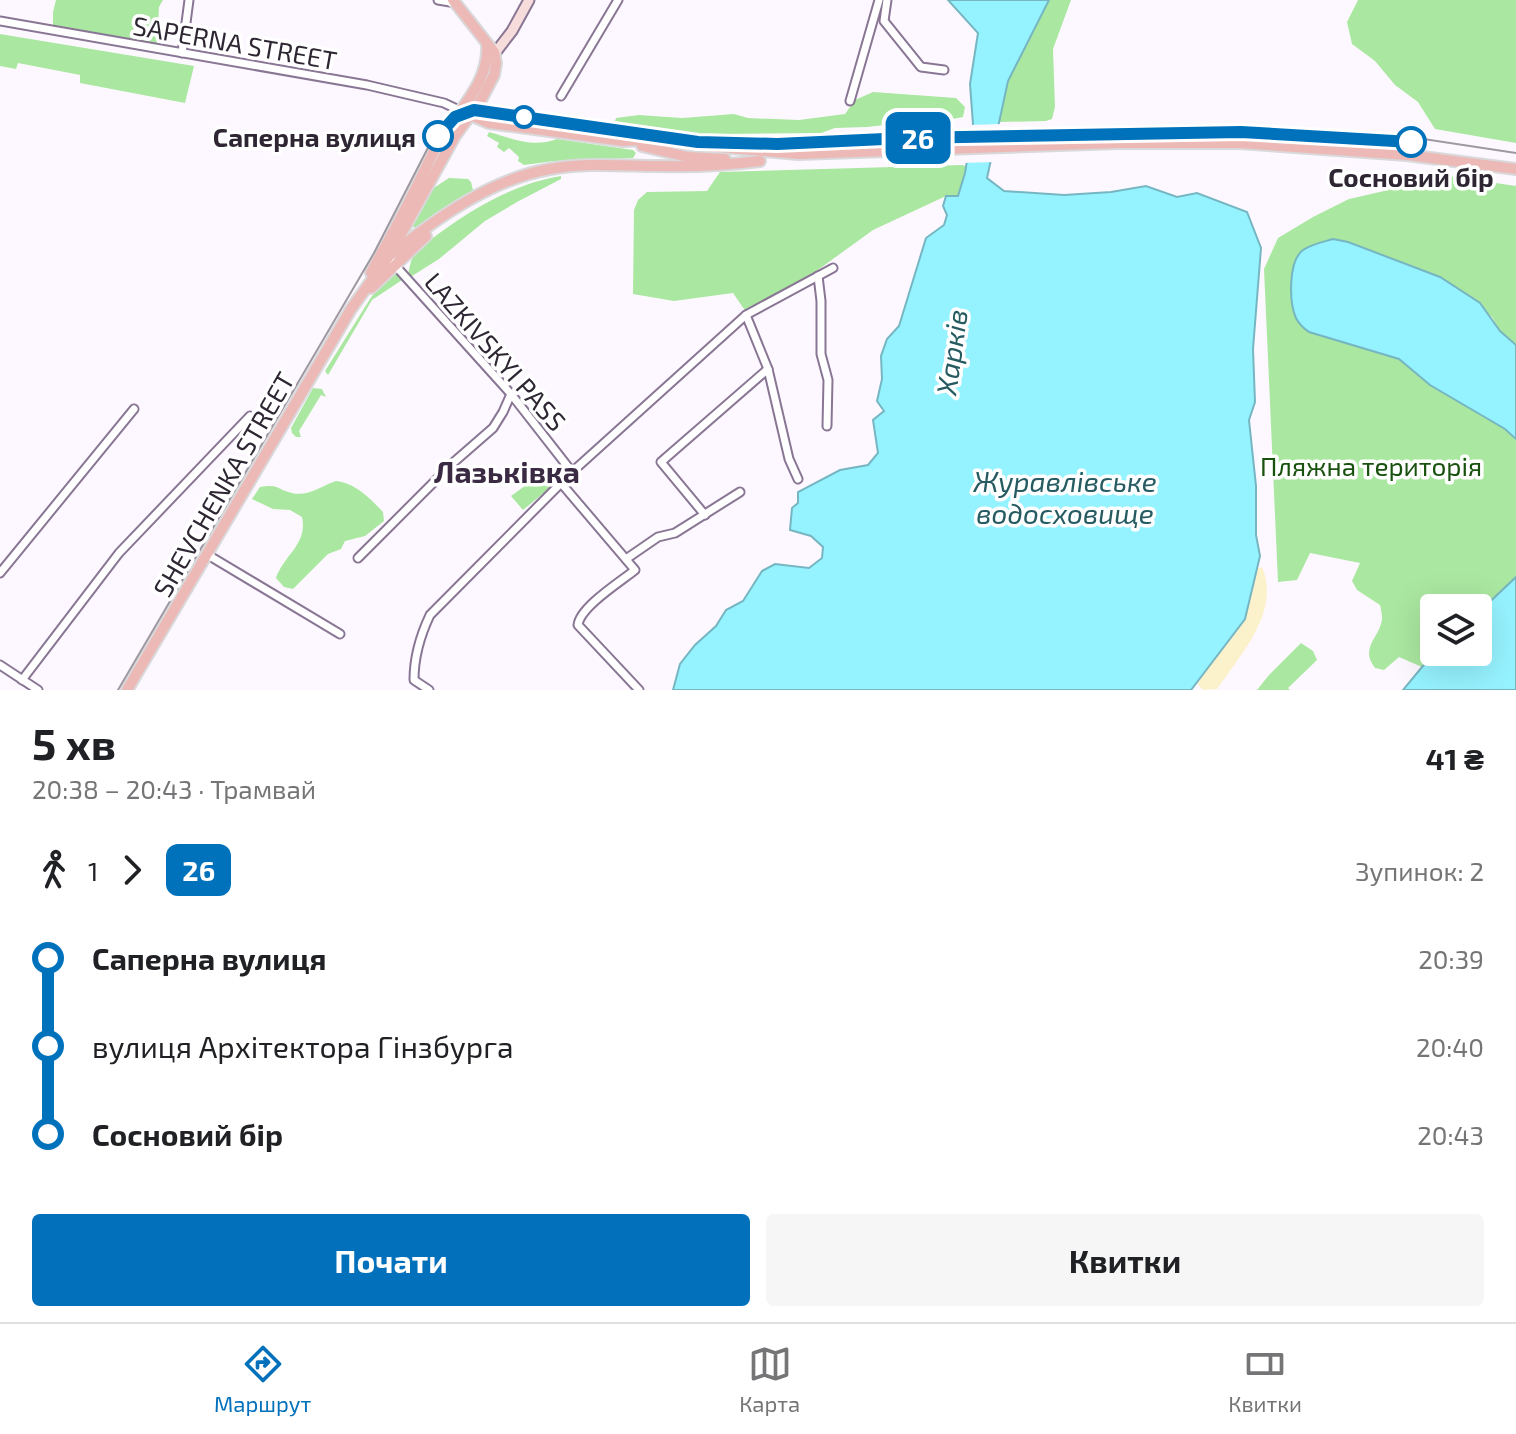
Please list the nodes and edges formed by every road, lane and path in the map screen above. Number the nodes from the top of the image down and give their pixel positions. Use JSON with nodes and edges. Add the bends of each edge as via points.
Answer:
{"nodes":[{"id":1,"x":189,"y":0,"type":"edge"},
{"id":2,"x":438,"y":0,"type":"edge"},
{"id":3,"x":529,"y":0,"type":"edge"},
{"id":4,"x":618,"y":0,"type":"edge"},
{"id":5,"x":879,"y":0,"type":"edge"},
{"id":6,"x":887,"y":0,"type":"edge"},
{"id":7,"x":455,"y":2,"type":"edge"},
{"id":8,"x":0,"y":21,"type":"edge"},
{"id":9,"x":182,"y":53,"type":"junction"},
{"id":10,"x":491,"y":58,"type":"junction"},
{"id":11,"x":944,"y":70,"type":"dead end"},
{"id":12,"x":561,"y":96,"type":"dead end"},
{"id":13,"x":850,"y":101,"type":"dead end"},
{"id":14,"x":465,"y":113,"type":"junction"},
{"id":15,"x":629,"y":142,"type":"junction"},
{"id":16,"x":760,"y":156,"type":"junction"},
{"id":17,"x":688,"y":157,"type":"junction"},
{"id":18,"x":628,"y":164,"type":"junction"},
{"id":19,"x":1516,"y":169,"type":"edge"},
{"id":20,"x":460,"y":206,"type":"junction"},
{"id":21,"x":404,"y":222,"type":"junction"},
{"id":22,"x":419,"y":233,"type":"junction"},
{"id":23,"x":392,"y":261,"type":"junction"},
{"id":24,"x":833,"y":268,"type":"dead end"},
{"id":25,"x":818,"y":276,"type":"junction"},
{"id":26,"x":367,"y":280,"type":"junction"},
{"id":27,"x":357,"y":300,"type":"junction"},
{"id":28,"x":746,"y":315,"type":"junction"},
{"id":29,"x":768,"y":369,"type":"junction"},
{"id":30,"x":511,"y":394,"type":"junction"},
{"id":31,"x":134,"y":409,"type":"dead end"},
{"id":32,"x":250,"y":416,"type":"dead end"},
{"id":33,"x":827,"y":426,"type":"dead end"},
{"id":34,"x":572,"y":472,"type":"junction"},
{"id":35,"x":798,"y":479,"type":"dead end"},
{"id":36,"x":561,"y":483,"type":"junction"},
{"id":37,"x":740,"y":492,"type":"dead end"},
{"id":38,"x":705,"y":515,"type":"junction"},
{"id":39,"x":208,"y":555,"type":"junction"},
{"id":40,"x":358,"y":558,"type":"dead end"},
{"id":41,"x":626,"y":559,"type":"junction"},
{"id":42,"x":0,"y":573,"type":"edge"},
{"id":43,"x":340,"y":634,"type":"dead end"},
{"id":44,"x":0,"y":665,"type":"edge"},
{"id":45,"x":22,"y":680,"type":"junction"},
{"id":46,"x":38,"y":690,"type":"edge"},
{"id":47,"x":127,"y":690,"type":"edge"},
{"id":48,"x":429,"y":690,"type":"edge"},
{"id":49,"x":639,"y":690,"type":"edge"}],
"edges":[{"from":1,"to":9,"type":"street"},
{"from":2,"to":7,"type":"street"},
{"from":3,"to":10,"type":"main road"},
{"from":4,"to":12,"type":"street"},
{"from":5,"to":13,"type":"street"},
{"from":6,"to":11,"type":"street","via":[[884,21],[921,67]]},
{"from":7,"to":10,"type":"main road","via":[[487,42]]},
{"from":8,"to":9,"type":"street","name":"SAPERNA STREET"},
{"from":9,"to":14,"type":"street","name":"SAPERNA STREET","via":[[396,91]]},
{"from":10,"to":14,"type":"main road","name":"SHEVCHENKA STREET"},
{"from":14,"to":15,"type":"main road","via":[[489,123]]},
{"from":14,"to":21,"type":"main road","name":"SHEVCHENKA STREET","via":[[438,145]]},
{"from":15,"to":16,"type":"main road"},
{"from":15,"to":17,"type":"main road"},
{"from":15,"to":18,"type":"main road","via":[[638,156]]},
{"from":16,"to":17,"type":"main road"},
{"from":16,"to":18,"type":"main road","via":[[726,165]]},
{"from":16,"to":19,"type":"main road","via":[[1240,143],[1415,155]]},
{"from":17,"to":18,"type":"main road"},
{"from":18,"to":20,"type":"main road","via":[[539,171]]},
{"from":20,"to":22,"type":"main road"},
{"from":20,"to":23,"type":"main road"},
{"from":21,"to":22,"type":"main road"},
{"from":21,"to":23,"type":"main road","via":[[388,250]]},
{"from":21,"to":26,"type":"main road","name":"SHEVCHENKA STREET"},
{"from":22,"to":23,"type":"main road"},
{"from":23,"to":26,"type":"main road"},
{"from":23,"to":27,"type":"main road","name":"SHEVCHENKA STREET"},
{"from":23,"to":30,"type":"street","name":"LAZKIVSKYI PASS"},
{"from":24,"to":25,"type":"street"},
{"from":25,"to":28,"type":"street"},
{"from":25,"to":33,"type":"street"},
{"from":26,"to":27,"type":"main road","name":"SHEVCHENKA STREET"},
{"from":27,"to":39,"type":"main road","name":"SHEVCHENKA STREET"},
{"from":28,"to":29,"type":"street"},
{"from":28,"to":34,"type":"street"},
{"from":29,"to":35,"type":"street"},
{"from":29,"to":38,"type":"street","via":[[661,462]]},
{"from":30,"to":34,"type":"street","name":"LAZKIVSKYI PASS"},
{"from":30,"to":40,"type":"street","via":[[493,428]]},
{"from":31,"to":42,"type":"street"},
{"from":32,"to":45,"type":"street","via":[[119,553]]},
{"from":34,"to":36,"type":"street"},
{"from":36,"to":41,"type":"street"},
{"from":36,"to":48,"type":"street","via":[[430,615],[414,661],[414,680]]},
{"from":37,"to":38,"type":"street"},
{"from":38,"to":41,"type":"street"},
{"from":39,"to":43,"type":"street"},
{"from":39,"to":47,"type":"main road","name":"SHEVCHENKA STREET"},
{"from":41,"to":49,"type":"street","via":[[635,570],[580,617],[578,625]]},
{"from":44,"to":45,"type":"street"},
{"from":45,"to":46,"type":"street"}]}
